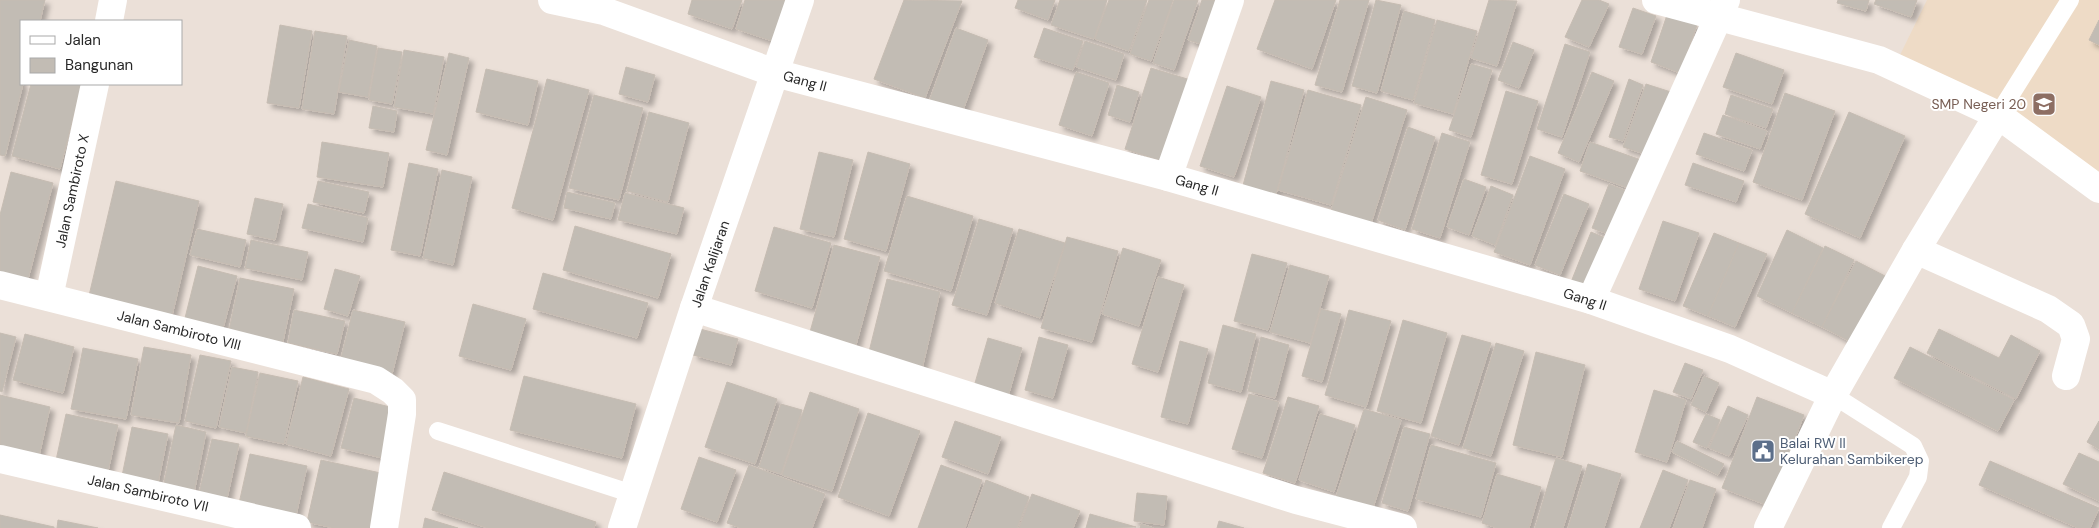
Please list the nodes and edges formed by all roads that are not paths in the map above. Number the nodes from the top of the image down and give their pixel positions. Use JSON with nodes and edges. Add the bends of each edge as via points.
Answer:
{"nodes":[{"id":1,"x":113,"y":0,"type":"edge"},
{"id":2,"x":552,"y":0,"type":"edge"},
{"id":3,"x":800,"y":0,"type":"edge"},
{"id":4,"x":1230,"y":0,"type":"edge"},
{"id":5,"x":1656,"y":0,"type":"edge"},
{"id":6,"x":2070,"y":0,"type":"edge"},
{"id":7,"x":1722,"y":8,"type":"edge"},
{"id":8,"x":108,"y":20,"type":"edge"},
{"id":9,"x":775,"y":73,"type":"junction"},
{"id":10,"x":95,"y":85,"type":"edge"},
{"id":11,"x":1998,"y":115,"type":"junction"},
{"id":12,"x":1168,"y":177,"type":"junction"},
{"id":13,"x":2099,"y":189,"type":"edge"},
{"id":14,"x":1916,"y":250,"type":"junction"},
{"id":15,"x":0,"y":285,"type":"edge"},
{"id":16,"x":49,"y":297,"type":"junction"},
{"id":17,"x":1591,"y":300,"type":"junction"},
{"id":18,"x":694,"y":308,"type":"junction"},
{"id":19,"x":2066,"y":376,"type":"dead end"},
{"id":20,"x":1833,"y":395,"type":"junction"},
{"id":21,"x":438,"y":431,"type":"dead end"},
{"id":22,"x":0,"y":459,"type":"edge"},
{"id":23,"x":633,"y":494,"type":"junction"},
{"id":24,"x":296,"y":528,"type":"edge"},
{"id":25,"x":384,"y":528,"type":"edge"},
{"id":26,"x":622,"y":528,"type":"edge"},
{"id":27,"x":1403,"y":528,"type":"edge"},
{"id":28,"x":1768,"y":528,"type":"edge"},
{"id":29,"x":1891,"y":528,"type":"edge"}],
"edges":[{"from":1,"to":8,"type":"street"},
{"from":2,"to":9,"type":"street","name":"Gang II","via":[[604,11]]},
{"from":3,"to":9,"type":"street","name":"Jalan Kalijaran"},
{"from":4,"to":12,"type":"street"},
{"from":5,"to":7,"type":"street"},
{"from":6,"to":11,"type":"lane"},
{"from":7,"to":11,"type":"street","via":[[1879,60]]},
{"from":7,"to":17,"type":"street"},
{"from":9,"to":12,"type":"street","name":"Gang II"},
{"from":9,"to":18,"type":"street","name":"Jalan Kalijaran"},
{"from":10,"to":16,"type":"street","name":"Jalan Sambiroto X"},
{"from":11,"to":13,"type":"street"},
{"from":11,"to":14,"type":"street"},
{"from":12,"to":17,"type":"street","name":"Gang II"},
{"from":14,"to":19,"type":"street","via":[[2048,309],[2071,325],[2076,339]]},
{"from":14,"to":20,"type":"street"},
{"from":15,"to":16,"type":"street","name":"Jalan Sambiroto VIII"},
{"from":16,"to":25,"type":"street","name":"Jalan Sambiroto VIII","via":[[358,374],[393,391],[402,400],[402,414]]},
{"from":17,"to":20,"type":"street","name":"Gang II","via":[[1730,349]]},
{"from":18,"to":23,"type":"street","name":"Jalan Kalijaran"},
{"from":18,"to":27,"type":"street","via":[[1296,500]]},
{"from":20,"to":28,"type":"street"},
{"from":20,"to":29,"type":"lane","via":[[1913,446],[1920,461],[1918,477]]},
{"from":21,"to":23,"type":"lane"},
{"from":22,"to":24,"type":"street","name":"Jalan Sambiroto VII"},
{"from":23,"to":26,"type":"street","name":"Jalan Kalijaran"}]}
